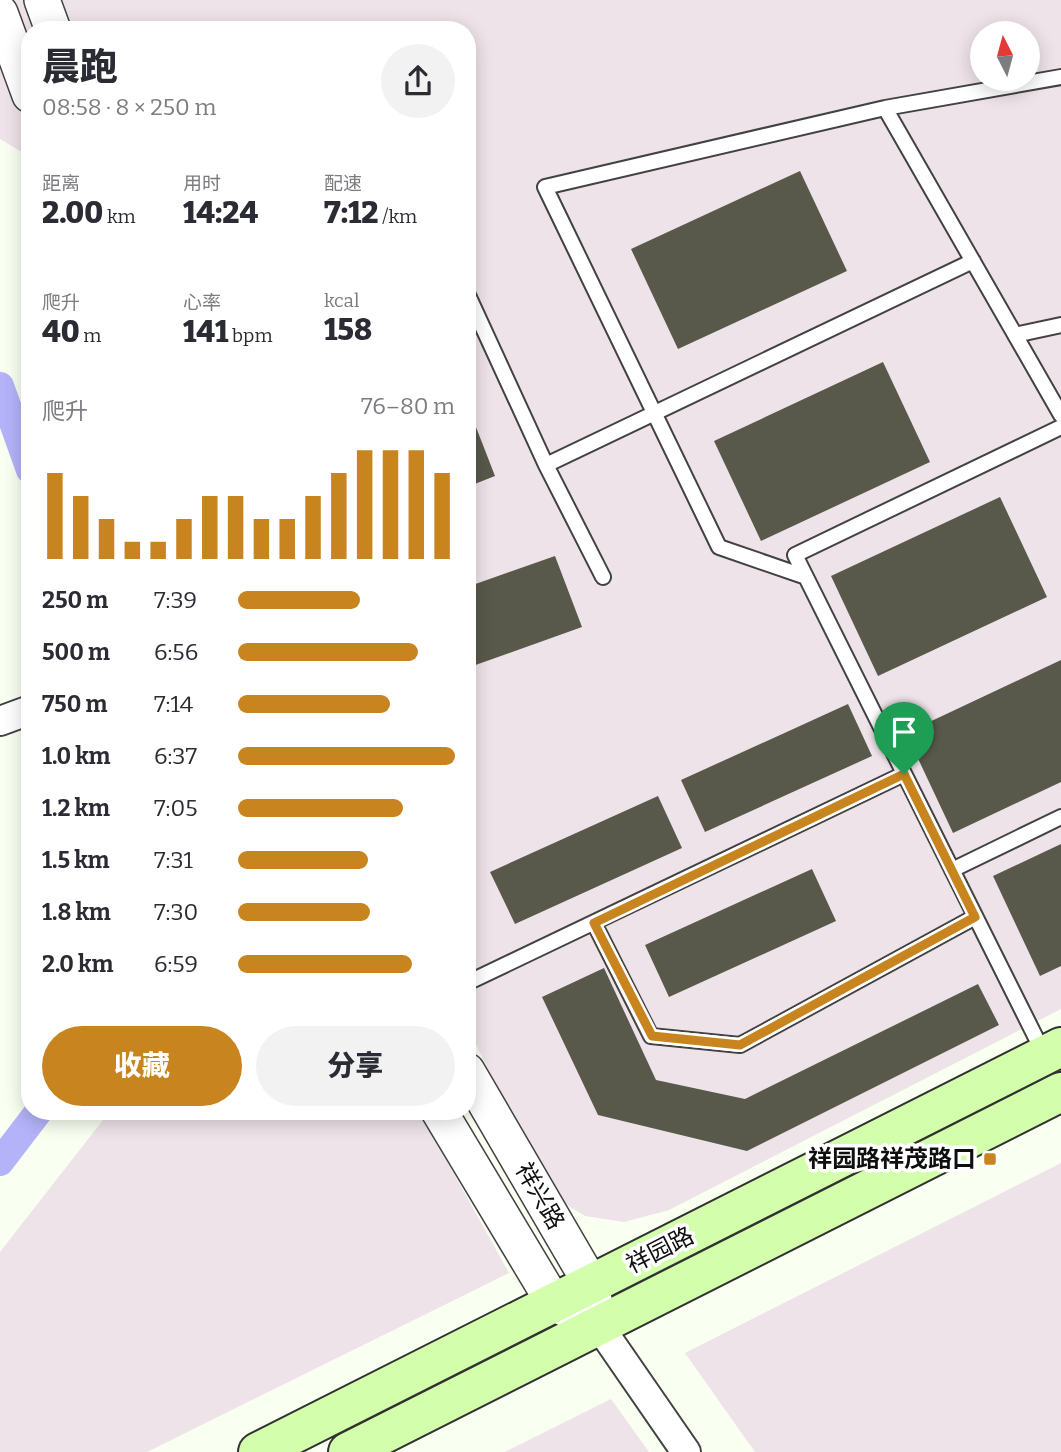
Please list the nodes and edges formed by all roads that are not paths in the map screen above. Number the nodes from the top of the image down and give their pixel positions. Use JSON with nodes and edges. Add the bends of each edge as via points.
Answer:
{"nodes":[{"id":1,"x":42,"y":0,"type":"edge"},
{"id":2,"x":0,"y":13,"type":"edge"},
{"id":3,"x":49,"y":21,"type":"edge"},
{"id":4,"x":21,"y":70,"type":"edge"},
{"id":5,"x":1061,"y":77,"type":"edge"},
{"id":6,"x":885,"y":108,"type":"junction"},
{"id":7,"x":973,"y":261,"type":"junction"},
{"id":8,"x":476,"y":312,"type":"edge"},
{"id":9,"x":1061,"y":325,"type":"edge"},
{"id":10,"x":1015,"y":335,"type":"junction"},
{"id":11,"x":1061,"y":415,"type":"edge"},
{"id":12,"x":1061,"y":427,"type":"edge"},
{"id":13,"x":547,"y":465,"type":"junction"},
{"id":14,"x":603,"y":577,"type":"dead end"},
{"id":15,"x":806,"y":577,"type":"junction"},
{"id":16,"x":21,"y":713,"type":"edge"},
{"id":17,"x":0,"y":721,"type":"edge"},
{"id":18,"x":904,"y":774,"type":"junction"},
{"id":19,"x":1061,"y":817,"type":"edge"},
{"id":20,"x":952,"y":870,"type":"junction"},
{"id":21,"x":975,"y":917,"type":"junction"},
{"id":22,"x":594,"y":923,"type":"junction"},
{"id":23,"x":476,"y":979,"type":"edge"},
{"id":24,"x":1053,"y":1051,"type":"edge"},
{"id":25,"x":476,"y":1087,"type":"edge"},
{"id":26,"x":1061,"y":1092,"type":"edge"},
{"id":27,"x":444,"y":1120,"type":"edge"},
{"id":28,"x":591,"y":1284,"type":"junction"},
{"id":29,"x":554,"y":1303,"type":"junction"},
{"id":30,"x":599,"y":1326,"type":"junction"},
{"id":31,"x":258,"y":1452,"type":"edge"},
{"id":32,"x":348,"y":1452,"type":"edge"},
{"id":33,"x":686,"y":1452,"type":"edge"}],
"edges":[{"from":1,"to":3,"type":"street"},
{"from":2,"to":4,"type":"street"},
{"from":5,"to":6,"type":"lane"},
{"from":6,"to":7,"type":"lane"},
{"from":6,"to":15,"type":"lane","via":[[545,187],[719,547]]},
{"from":7,"to":10,"type":"lane"},
{"from":7,"to":13,"type":"lane"},
{"from":8,"to":13,"type":"lane"},
{"from":9,"to":10,"type":"lane"},
{"from":10,"to":11,"type":"lane"},
{"from":12,"to":15,"type":"lane","via":[[795,555]]},
{"from":13,"to":14,"type":"lane"},
{"from":15,"to":18,"type":"lane"},
{"from":16,"to":17,"type":"street"},
{"from":18,"to":20,"type":"lane"},
{"from":18,"to":22,"type":"lane"},
{"from":19,"to":20,"type":"lane"},
{"from":20,"to":21,"type":"lane"},
{"from":21,"to":22,"type":"lane","via":[[740,1045],[652,1036]]},
{"from":21,"to":24,"type":"lane"},
{"from":22,"to":23,"type":"lane"},
{"from":24,"to":28,"type":"main road","name":"祥园路"},
{"from":25,"to":28,"type":"street","name":"祥兴路"},
{"from":26,"to":30,"type":"main road","name":"祥园路"},
{"from":27,"to":29,"type":"street","name":"祥兴路"},
{"from":28,"to":29,"type":"main road","name":"祥园路"},
{"from":28,"to":30,"type":"street","name":"祥兴路"},
{"from":29,"to":30,"type":"street","name":"祥兴路"},
{"from":29,"to":31,"type":"main road","name":"祥园路"},
{"from":30,"to":32,"type":"main road","name":"祥园路"},
{"from":30,"to":33,"type":"street","name":"祥兴路"}]}
